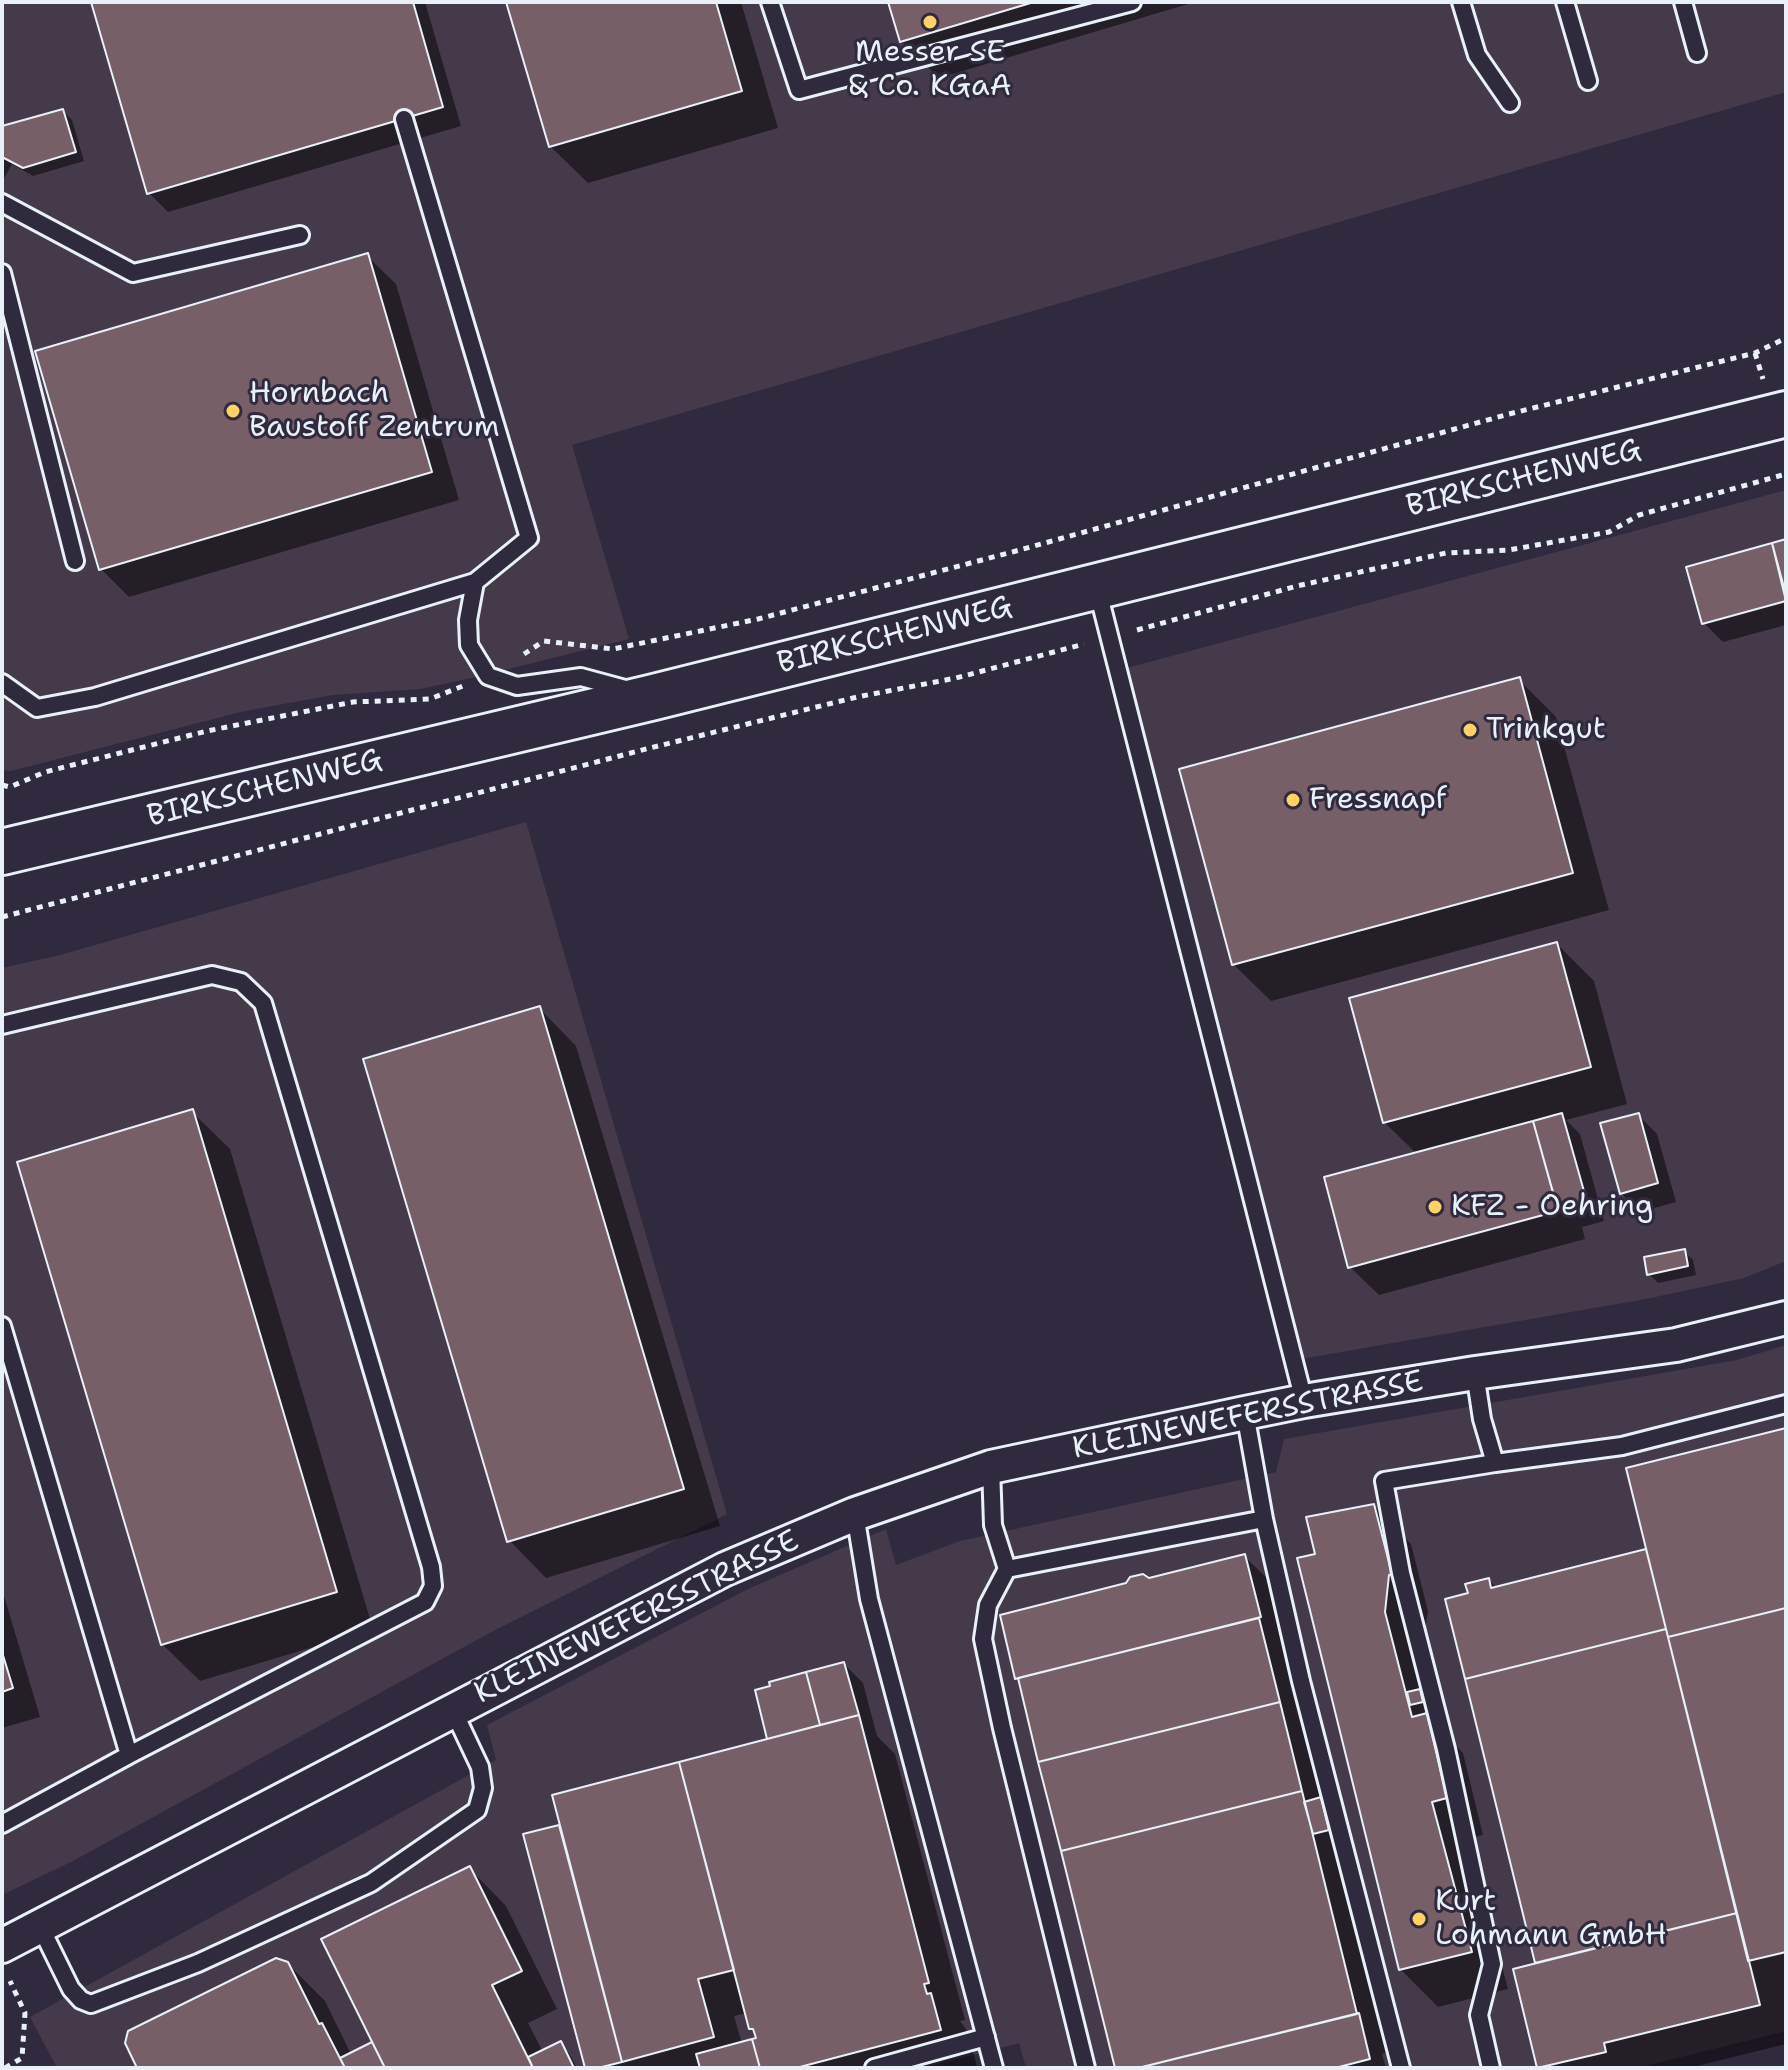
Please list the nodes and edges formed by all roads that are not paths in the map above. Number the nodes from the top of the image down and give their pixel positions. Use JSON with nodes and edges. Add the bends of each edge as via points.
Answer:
{"nodes":[{"id":1,"x":770,"y":2,"type":"edge"},
{"id":2,"x":1132,"y":2,"type":"edge"},
{"id":3,"x":1461,"y":2,"type":"edge"},
{"id":4,"x":1565,"y":2,"type":"edge"},
{"id":5,"x":1683,"y":2,"type":"edge"},
{"id":6,"x":1697,"y":53,"type":"dead end"},
{"id":7,"x":1588,"y":81,"type":"dead end"},
{"id":8,"x":1510,"y":103,"type":"dead end"},
{"id":9,"x":404,"y":119,"type":"dead end"},
{"id":10,"x":2,"y":203,"type":"edge"},
{"id":11,"x":300,"y":235,"type":"dead end"},
{"id":12,"x":2,"y":273,"type":"edge"},
{"id":13,"x":1786,"y":414,"type":"edge"},
{"id":14,"x":75,"y":561,"type":"dead end"},
{"id":15,"x":475,"y":582,"type":"junction"},
{"id":16,"x":1096,"y":585,"type":"junction"},
{"id":17,"x":2,"y":683,"type":"edge"},
{"id":18,"x":654,"y":697,"type":"junction"},
{"id":19,"x":2,"y":852,"type":"edge"},
{"id":20,"x":2,"y":1025,"type":"edge"},
{"id":21,"x":1786,"y":1318,"type":"edge"},
{"id":22,"x":2,"y":1326,"type":"edge"},
{"id":23,"x":1475,"y":1373,"type":"junction"},
{"id":24,"x":1304,"y":1401,"type":"junction"},
{"id":25,"x":1786,"y":1404,"type":"edge"},
{"id":26,"x":1245,"y":1413,"type":"junction"},
{"id":27,"x":1495,"y":1463,"type":"junction"},
{"id":28,"x":991,"y":1467,"type":"junction"},
{"id":29,"x":855,"y":1514,"type":"junction"},
{"id":30,"x":1264,"y":1519,"type":"junction"},
{"id":31,"x":1007,"y":1569,"type":"junction"},
{"id":32,"x":453,"y":1710,"type":"junction"},
{"id":33,"x":129,"y":1755,"type":"junction"},
{"id":34,"x":2,"y":1824,"type":"edge"},
{"id":35,"x":40,"y":1926,"type":"junction"},
{"id":36,"x":5,"y":1960,"type":"edge"},
{"id":37,"x":986,"y":2037,"type":"junction"},
{"id":38,"x":874,"y":2068,"type":"edge"},
{"id":39,"x":994,"y":2068,"type":"edge"},
{"id":40,"x":1086,"y":2068,"type":"edge"},
{"id":41,"x":1401,"y":2068,"type":"edge"},
{"id":42,"x":1491,"y":2068,"type":"edge"}],
"edges":[{"from":1,"to":2,"type":"lane","via":[[799,90]]},
{"from":3,"to":8,"type":"lane","via":[[1477,55]]},
{"from":4,"to":7,"type":"lane"},
{"from":5,"to":6,"type":"lane"},
{"from":9,"to":15,"type":"lane","via":[[529,538]]},
{"from":10,"to":11,"type":"lane","via":[[133,273]]},
{"from":12,"to":14,"type":"lane"},
{"from":13,"to":16,"type":"main road","name":"BIRKSCHENWEG"},
{"from":15,"to":17,"type":"lane","via":[[95,697],[37,708]]},
{"from":15,"to":18,"type":"lane","via":[[469,645],[488,676],[517,686],[581,677]]},
{"from":16,"to":18,"type":"main road","name":"BIRKSCHENWEG"},
{"from":16,"to":24,"type":"lane"},
{"from":18,"to":19,"type":"main road","name":"BIRKSCHENWEG"},
{"from":20,"to":33,"type":"lane","via":[[212,975],[241,982],[263,1003],[431,1567],[433,1586],[425,1602]]},
{"from":21,"to":23,"type":"street","name":"KLEINEWEFERSSTRASSE","via":[[1676,1345]]},
{"from":22,"to":33,"type":"lane"},
{"from":23,"to":24,"type":"street","name":"KLEINEWEFERSSTRASSE"},
{"from":23,"to":27,"type":"lane"},
{"from":24,"to":26,"type":"street","name":"KLEINEWEFERSSTRASSE"},
{"from":25,"to":27,"type":"lane","via":[[1622,1446]]},
{"from":26,"to":28,"type":"street","name":"KLEINEWEFERSSTRASSE"},
{"from":26,"to":30,"type":"lane"},
{"from":27,"to":42,"type":"lane","via":[[1384,1481],[1492,1964],[1479,2015]]},
{"from":28,"to":29,"type":"street","name":"KLEINEWEFERSSTRASSE"},
{"from":28,"to":31,"type":"lane","via":[[993,1525]]},
{"from":29,"to":32,"type":"street","name":"KLEINEWEFERSSTRASSE","via":[[725,1569]]},
{"from":29,"to":37,"type":"lane","via":[[869,1599]]},
{"from":30,"to":31,"type":"lane"},
{"from":30,"to":41,"type":"lane"},
{"from":31,"to":40,"type":"lane","via":[[988,1605],[983,1639]]},
{"from":32,"to":35,"type":"street","name":"KLEINEWEFERSSTRASSE"},
{"from":32,"to":35,"type":"lane","via":[[480,1767],[483,1788],[477,1810],[371,1883],[198,1963],[91,2004],[71,1989]]},
{"from":33,"to":34,"type":"lane"},
{"from":35,"to":36,"type":"street","name":"KLEINEWEFERSSTRASSE"},
{"from":37,"to":38,"type":"lane"},
{"from":37,"to":39,"type":"lane"}]}
